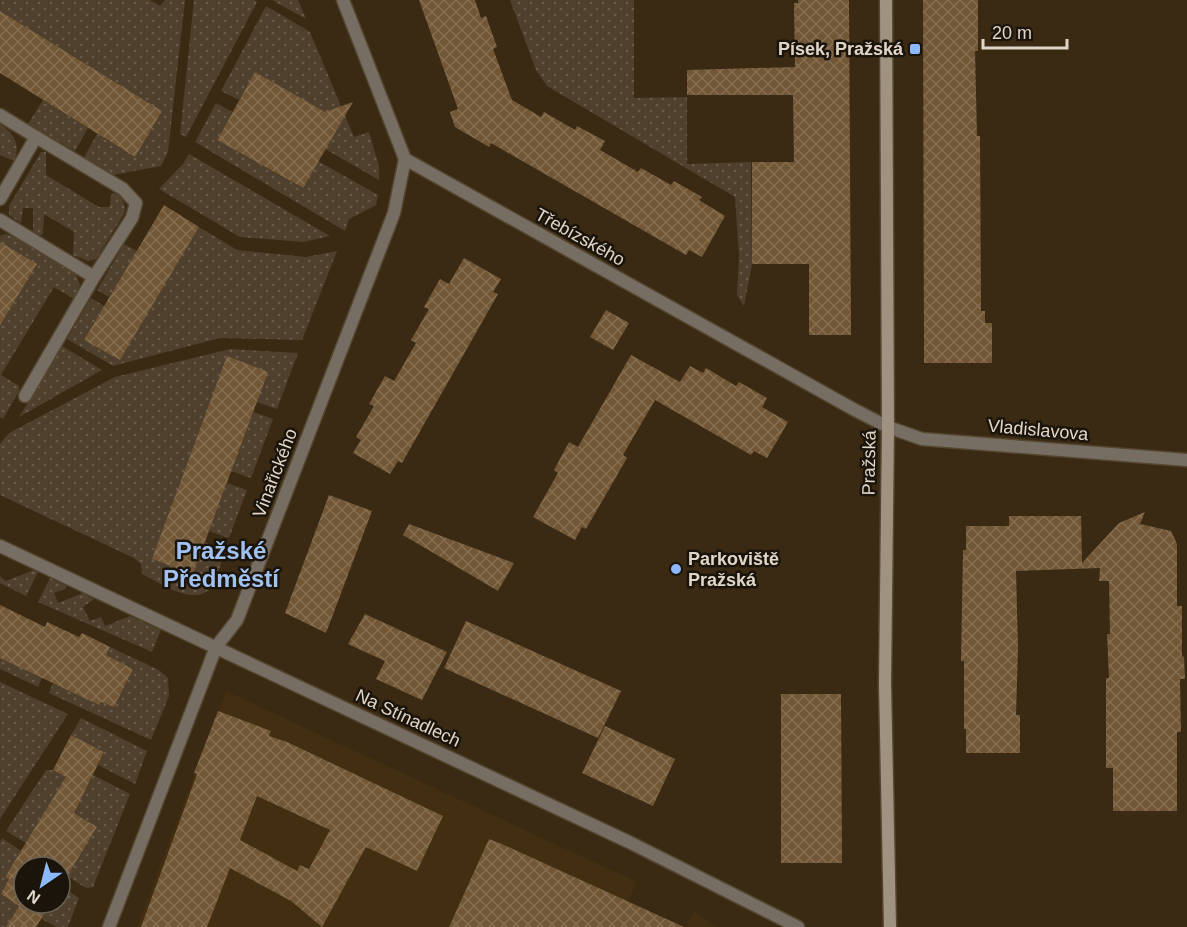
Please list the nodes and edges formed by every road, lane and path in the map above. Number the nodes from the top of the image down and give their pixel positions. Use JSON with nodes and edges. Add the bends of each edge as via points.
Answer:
{"nodes":[{"id":1,"x":343,"y":0,"type":"edge"},
{"id":2,"x":886,"y":0,"type":"edge"},
{"id":3,"x":0,"y":115,"type":"edge"},
{"id":4,"x":36,"y":137,"type":"junction"},
{"id":5,"x":405,"y":159,"type":"junction"},
{"id":6,"x":0,"y":200,"type":"edge"},
{"id":7,"x":0,"y":220,"type":"edge"},
{"id":8,"x":94,"y":277,"type":"junction"},
{"id":9,"x":25,"y":396,"type":"dead end"},
{"id":10,"x":888,"y":427,"type":"junction"},
{"id":11,"x":1187,"y":460,"type":"edge"},
{"id":12,"x":0,"y":546,"type":"edge"},
{"id":13,"x":216,"y":647,"type":"junction"},
{"id":14,"x":109,"y":927,"type":"edge"},
{"id":15,"x":798,"y":927,"type":"edge"},
{"id":16,"x":890,"y":927,"type":"edge"}],
"edges":[{"from":1,"to":5,"type":"street"},
{"from":2,"to":10,"type":"street","name":"Pražská"},
{"from":3,"to":4,"type":"street"},
{"from":4,"to":6,"type":"street"},
{"from":4,"to":8,"type":"street","via":[[123,189],[136,203],[132,218]]},
{"from":5,"to":10,"type":"street","name":"Třebízského"},
{"from":5,"to":13,"type":"street","name":"Vinařického","via":[[394,213],[242,609]]},
{"from":7,"to":8,"type":"street"},
{"from":8,"to":9,"type":"street"},
{"from":10,"to":11,"type":"street","name":"Vladislavova","via":[[921,439]]},
{"from":10,"to":16,"type":"street","name":"Pražská","via":[[885,684]]},
{"from":12,"to":13,"type":"street","name":"Na Stínadlech"},
{"from":13,"to":14,"type":"street","name":"Vinařického"},
{"from":13,"to":15,"type":"street","name":"Na Stínadlech"}]}
